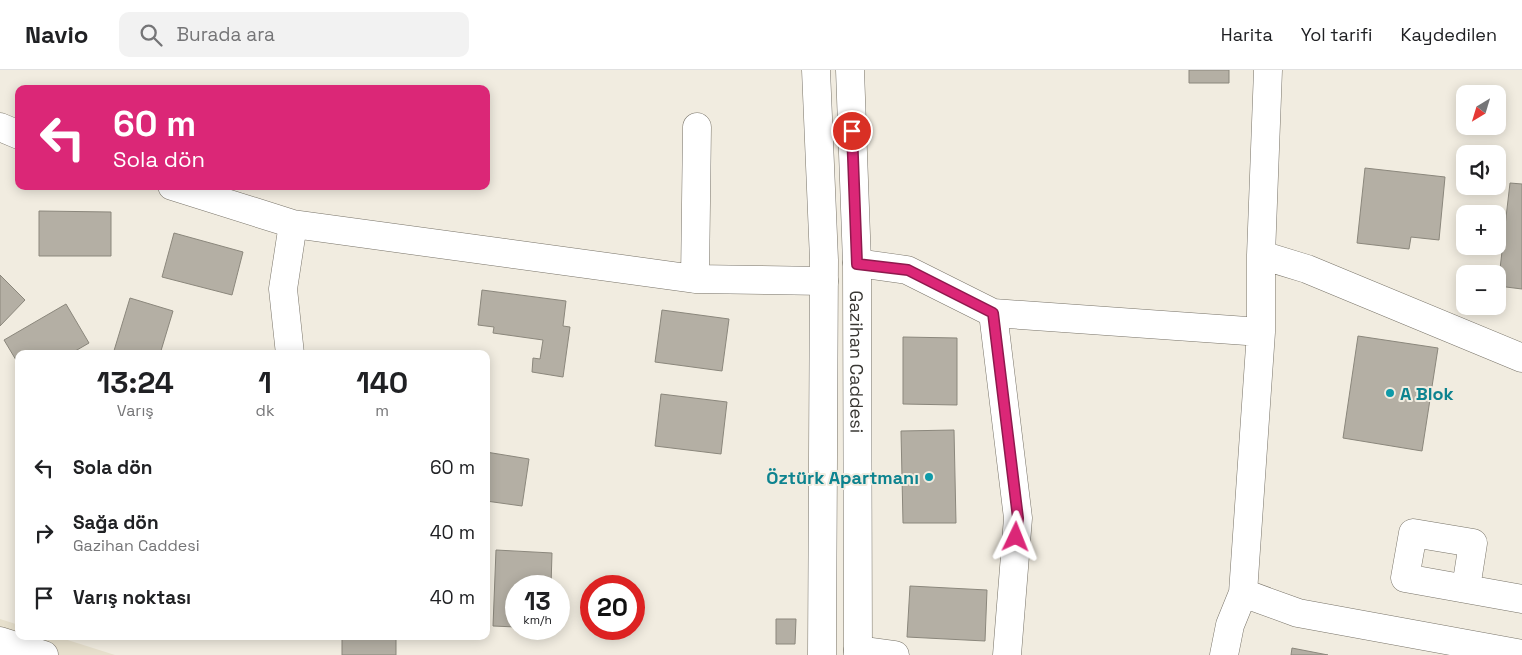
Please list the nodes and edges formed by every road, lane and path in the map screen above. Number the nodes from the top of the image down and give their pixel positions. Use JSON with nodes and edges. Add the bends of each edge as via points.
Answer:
{"nodes":[{"id":1,"x":816,"y":70,"type":"edge"},
{"id":2,"x":850,"y":70,"type":"edge"},
{"id":3,"x":1268,"y":70,"type":"edge"},
{"id":4,"x":0,"y":127,"type":"edge"},
{"id":5,"x":697,"y":128,"type":"dead end"},
{"id":6,"x":15,"y":133,"type":"edge"},
{"id":7,"x":185,"y":190,"type":"edge"},
{"id":8,"x":293,"y":224,"type":"junction"},
{"id":9,"x":1262,"y":255,"type":"junction"},
{"id":10,"x":857,"y":264,"type":"junction"},
{"id":11,"x":694,"y":279,"type":"junction"},
{"id":12,"x":824,"y":281,"type":"junction"},
{"id":13,"x":993,"y":313,"type":"junction"},
{"id":14,"x":1261,"y":332,"type":"junction"},
{"id":15,"x":290,"y":350,"type":"edge"},
{"id":16,"x":1522,"y":358,"type":"edge"},
{"id":17,"x":1466,"y":588,"type":"dead end"},
{"id":18,"x":1243,"y":593,"type":"junction"},
{"id":19,"x":1522,"y":599,"type":"edge"},
{"id":20,"x":0,"y":641,"type":"edge"},
{"id":21,"x":858,"y":652,"type":"edge"},
{"id":22,"x":1522,"y":654,"type":"edge"},
{"id":23,"x":44,"y":655,"type":"edge"},
{"id":24,"x":822,"y":655,"type":"edge"},
{"id":25,"x":895,"y":655,"type":"edge"},
{"id":26,"x":1007,"y":655,"type":"edge"},
{"id":27,"x":1224,"y":655,"type":"edge"}],
"edges":[{"from":1,"to":12,"type":"street","name":"Gazihan Caddesi"},
{"from":2,"to":10,"type":"street","name":"Gazihan Caddesi"},
{"from":3,"to":9,"type":"street"},
{"from":4,"to":6,"type":"street"},
{"from":5,"to":11,"type":"street"},
{"from":7,"to":8,"type":"street"},
{"from":8,"to":11,"type":"street"},
{"from":8,"to":15,"type":"street","via":[[283,289]]},
{"from":9,"to":14,"type":"street"},
{"from":9,"to":16,"type":"street","via":[[1307,269]]},
{"from":10,"to":13,"type":"street","via":[[908,270]]},
{"from":10,"to":21,"type":"street","name":"Gazihan Caddesi"},
{"from":11,"to":12,"type":"street"},
{"from":12,"to":24,"type":"street","name":"Gazihan Caddesi"},
{"from":13,"to":14,"type":"street"},
{"from":13,"to":26,"type":"street","via":[[1018,518]]},
{"from":14,"to":18,"type":"street"},
{"from":17,"to":19,"type":"street"},
{"from":18,"to":22,"type":"street","via":[[1298,613]]},
{"from":18,"to":27,"type":"street","via":[[1230,625]]},
{"from":20,"to":23,"type":"street"},
{"from":21,"to":25,"type":"street"}]}
